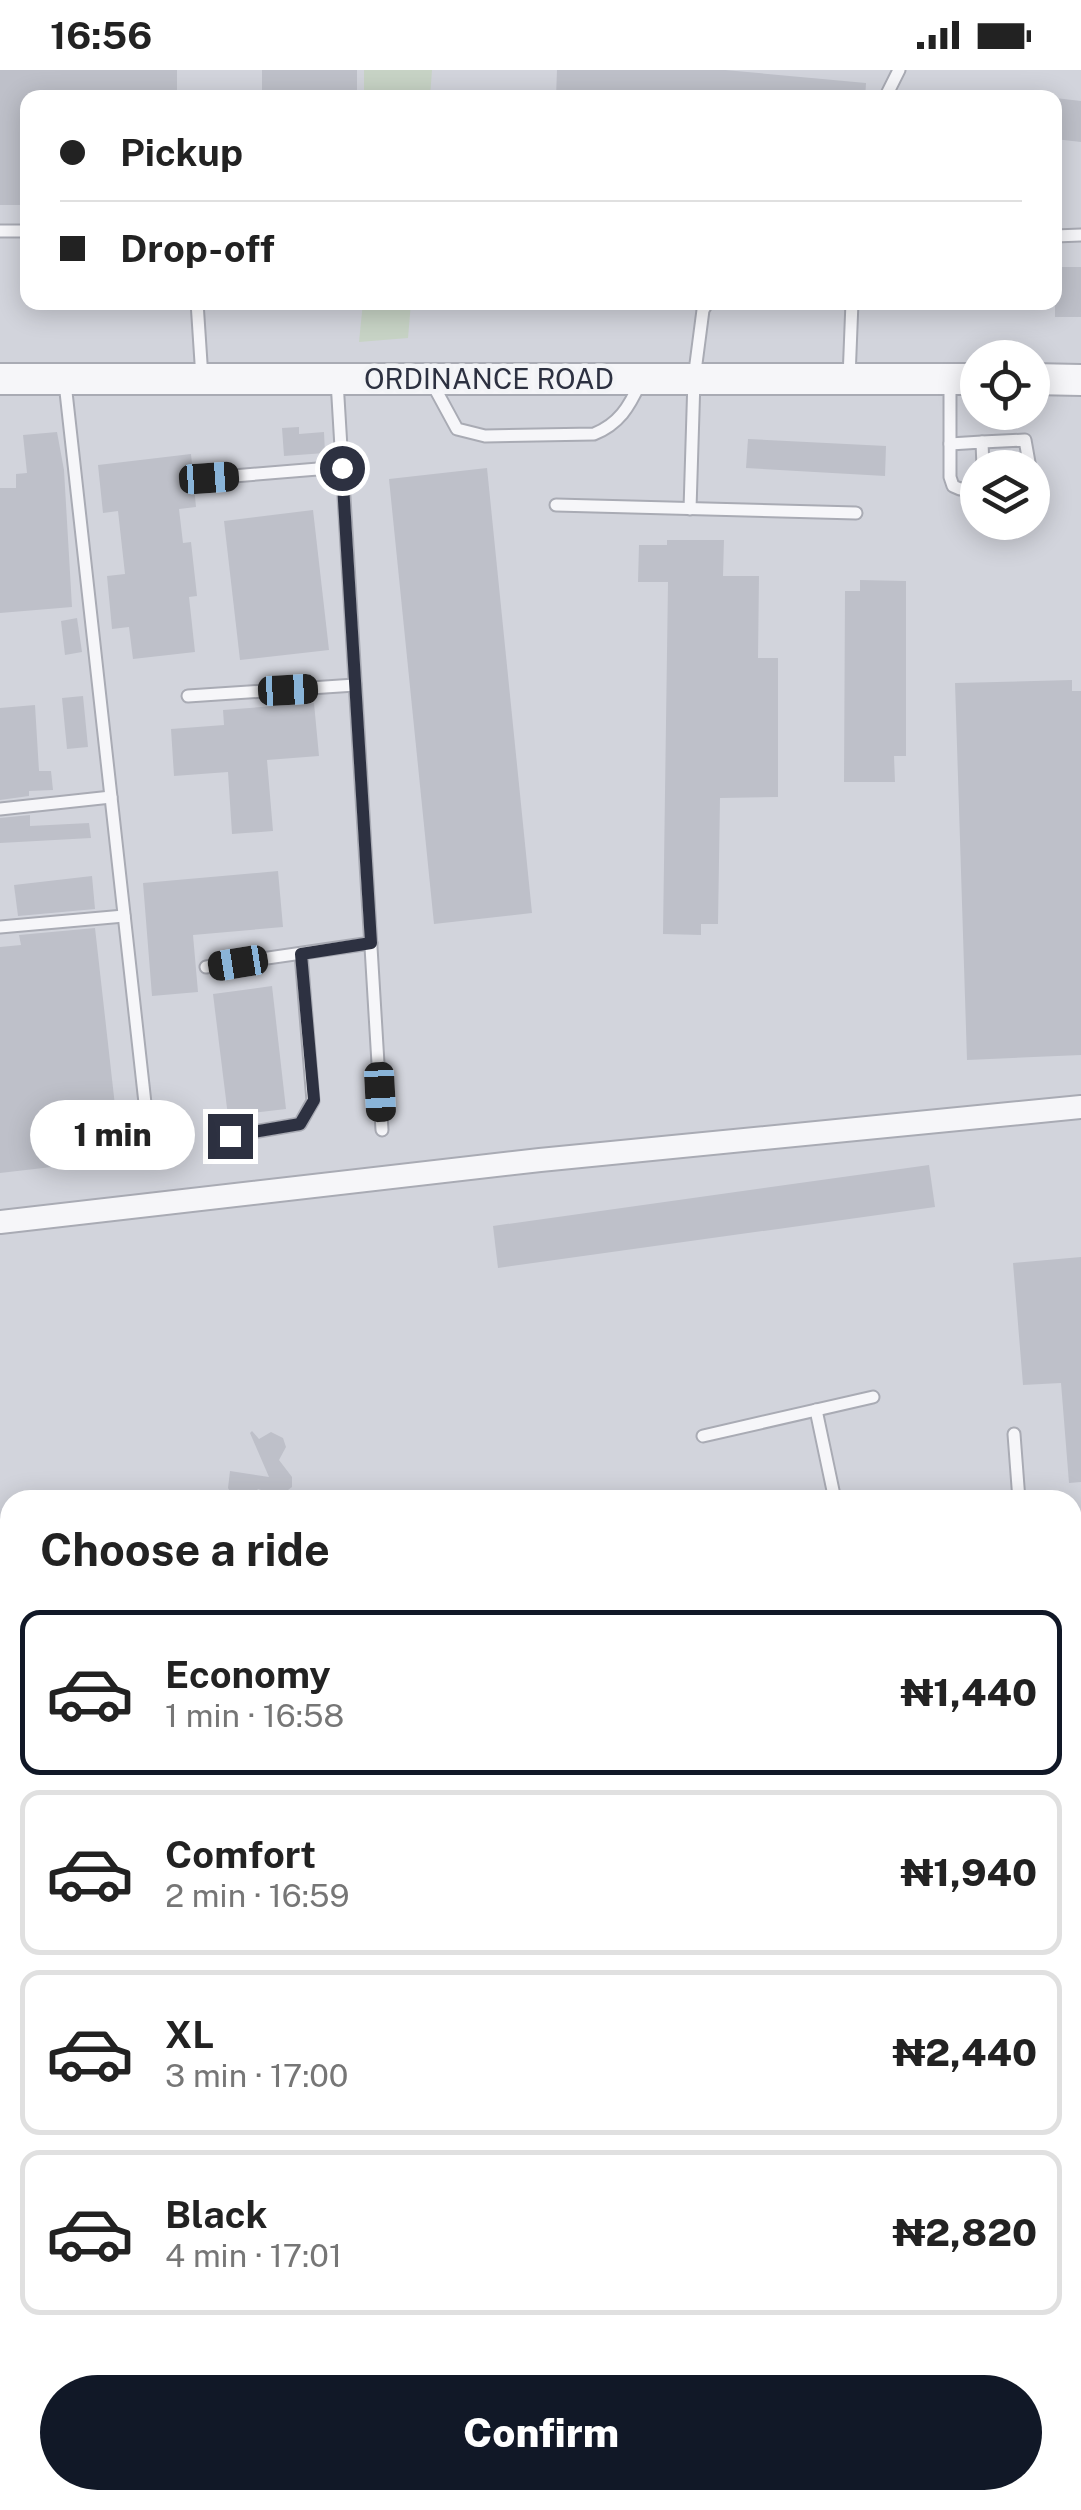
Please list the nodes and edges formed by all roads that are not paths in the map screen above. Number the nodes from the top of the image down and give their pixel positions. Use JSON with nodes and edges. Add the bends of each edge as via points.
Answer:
{"nodes":[{"id":1,"x":198,"y":310,"type":"edge"},
{"id":2,"x":703,"y":310,"type":"edge"},
{"id":3,"x":852,"y":310,"type":"edge"},
{"id":4,"x":336,"y":377,"type":"junction"},
{"id":5,"x":429,"y":377,"type":"junction"},
{"id":6,"x":65,"y":378,"type":"junction"},
{"id":7,"x":202,"y":378,"type":"junction"},
{"id":8,"x":849,"y":378,"type":"junction"},
{"id":9,"x":960,"y":378,"type":"edge"},
{"id":10,"x":694,"y":379,"type":"junction"},
{"id":11,"x":641,"y":380,"type":"junction"},
{"id":12,"x":1050,"y":380,"type":"edge"},
{"id":13,"x":1081,"y":380,"type":"edge"},
{"id":14,"x":1,"y":383,"type":"edge"},
{"id":15,"x":960,"y":397,"type":"edge"},
{"id":16,"x":982,"y":442,"type":"junction"},
{"id":17,"x":950,"y":444,"type":"junction"},
{"id":18,"x":983,"y":450,"type":"edge"},
{"id":19,"x":1027,"y":450,"type":"edge"},
{"id":20,"x":342,"y":468,"type":"junction"},
{"id":21,"x":209,"y":478,"type":"dead end"},
{"id":22,"x":960,"y":489,"type":"edge"},
{"id":23,"x":556,"y":506,"type":"dead end"},
{"id":24,"x":690,"y":509,"type":"junction"},
{"id":25,"x":856,"y":514,"type":"dead end"},
{"id":26,"x":355,"y":685,"type":"junction"},
{"id":27,"x":188,"y":696,"type":"dead end"},
{"id":28,"x":111,"y":796,"type":"junction"},
{"id":29,"x":0,"y":808,"type":"edge"},
{"id":30,"x":124,"y":916,"type":"junction"},
{"id":31,"x":0,"y":927,"type":"edge"},
{"id":32,"x":371,"y":943,"type":"junction"},
{"id":33,"x":301,"y":954,"type":"junction"},
{"id":34,"x":206,"y":968,"type":"dead end"},
{"id":35,"x":1081,"y":1107,"type":"edge"},
{"id":36,"x":148,"y":1130,"type":"dead end"},
{"id":37,"x":382,"y":1130,"type":"dead end"},
{"id":38,"x":230,"y":1136,"type":"dead end"},
{"id":39,"x":0,"y":1222,"type":"edge"},
{"id":40,"x":873,"y":1398,"type":"dead end"},
{"id":41,"x":816,"y":1410,"type":"junction"},
{"id":42,"x":1014,"y":1434,"type":"dead end"},
{"id":43,"x":704,"y":1436,"type":"dead end"},
{"id":44,"x":833,"y":1490,"type":"edge"},
{"id":45,"x":1018,"y":1490,"type":"edge"}],
"edges":[{"from":1,"to":7,"type":"lane"},
{"from":2,"to":10,"type":"lane"},
{"from":3,"to":8,"type":"lane"},
{"from":4,"to":5,"type":"street","name":"ORDINANCE ROAD"},
{"from":4,"to":7,"type":"street","name":"ORDINANCE ROAD"},
{"from":4,"to":20,"type":"lane"},
{"from":5,"to":11,"type":"street","name":"ORDINANCE ROAD"},
{"from":5,"to":11,"type":"lane","via":[[458,428],[485,436],[594,434],[622,416]]},
{"from":6,"to":7,"type":"street","name":"ORDINANCE ROAD"},
{"from":6,"to":14,"type":"street","name":"ORDINANCE ROAD"},
{"from":6,"to":28,"type":"lane"},
{"from":8,"to":9,"type":"street","name":"ORDINANCE ROAD"},
{"from":8,"to":10,"type":"street","name":"ORDINANCE ROAD"},
{"from":10,"to":11,"type":"street","name":"ORDINANCE ROAD"},
{"from":10,"to":24,"type":"lane"},
{"from":12,"to":13,"type":"street"},
{"from":15,"to":17,"type":"lane"},
{"from":16,"to":17,"type":"lane"},
{"from":16,"to":18,"type":"lane"},
{"from":16,"to":19,"type":"lane","via":[[1026,440]]},
{"from":17,"to":22,"type":"lane","via":[[952,486]]},
{"from":20,"to":21,"type":"lane"},
{"from":20,"to":26,"type":"lane"},
{"from":23,"to":24,"type":"lane"},
{"from":24,"to":25,"type":"lane"},
{"from":26,"to":27,"type":"lane"},
{"from":26,"to":32,"type":"lane"},
{"from":28,"to":29,"type":"lane"},
{"from":28,"to":30,"type":"lane"},
{"from":30,"to":31,"type":"lane"},
{"from":30,"to":36,"type":"lane"},
{"from":32,"to":33,"type":"lane"},
{"from":32,"to":37,"type":"lane"},
{"from":33,"to":34,"type":"lane"},
{"from":33,"to":38,"type":"lane","via":[[314,1100],[300,1124]]},
{"from":35,"to":39,"type":"street"},
{"from":40,"to":41,"type":"lane"},
{"from":41,"to":43,"type":"lane"},
{"from":41,"to":44,"type":"lane"},
{"from":42,"to":45,"type":"lane"}]}
